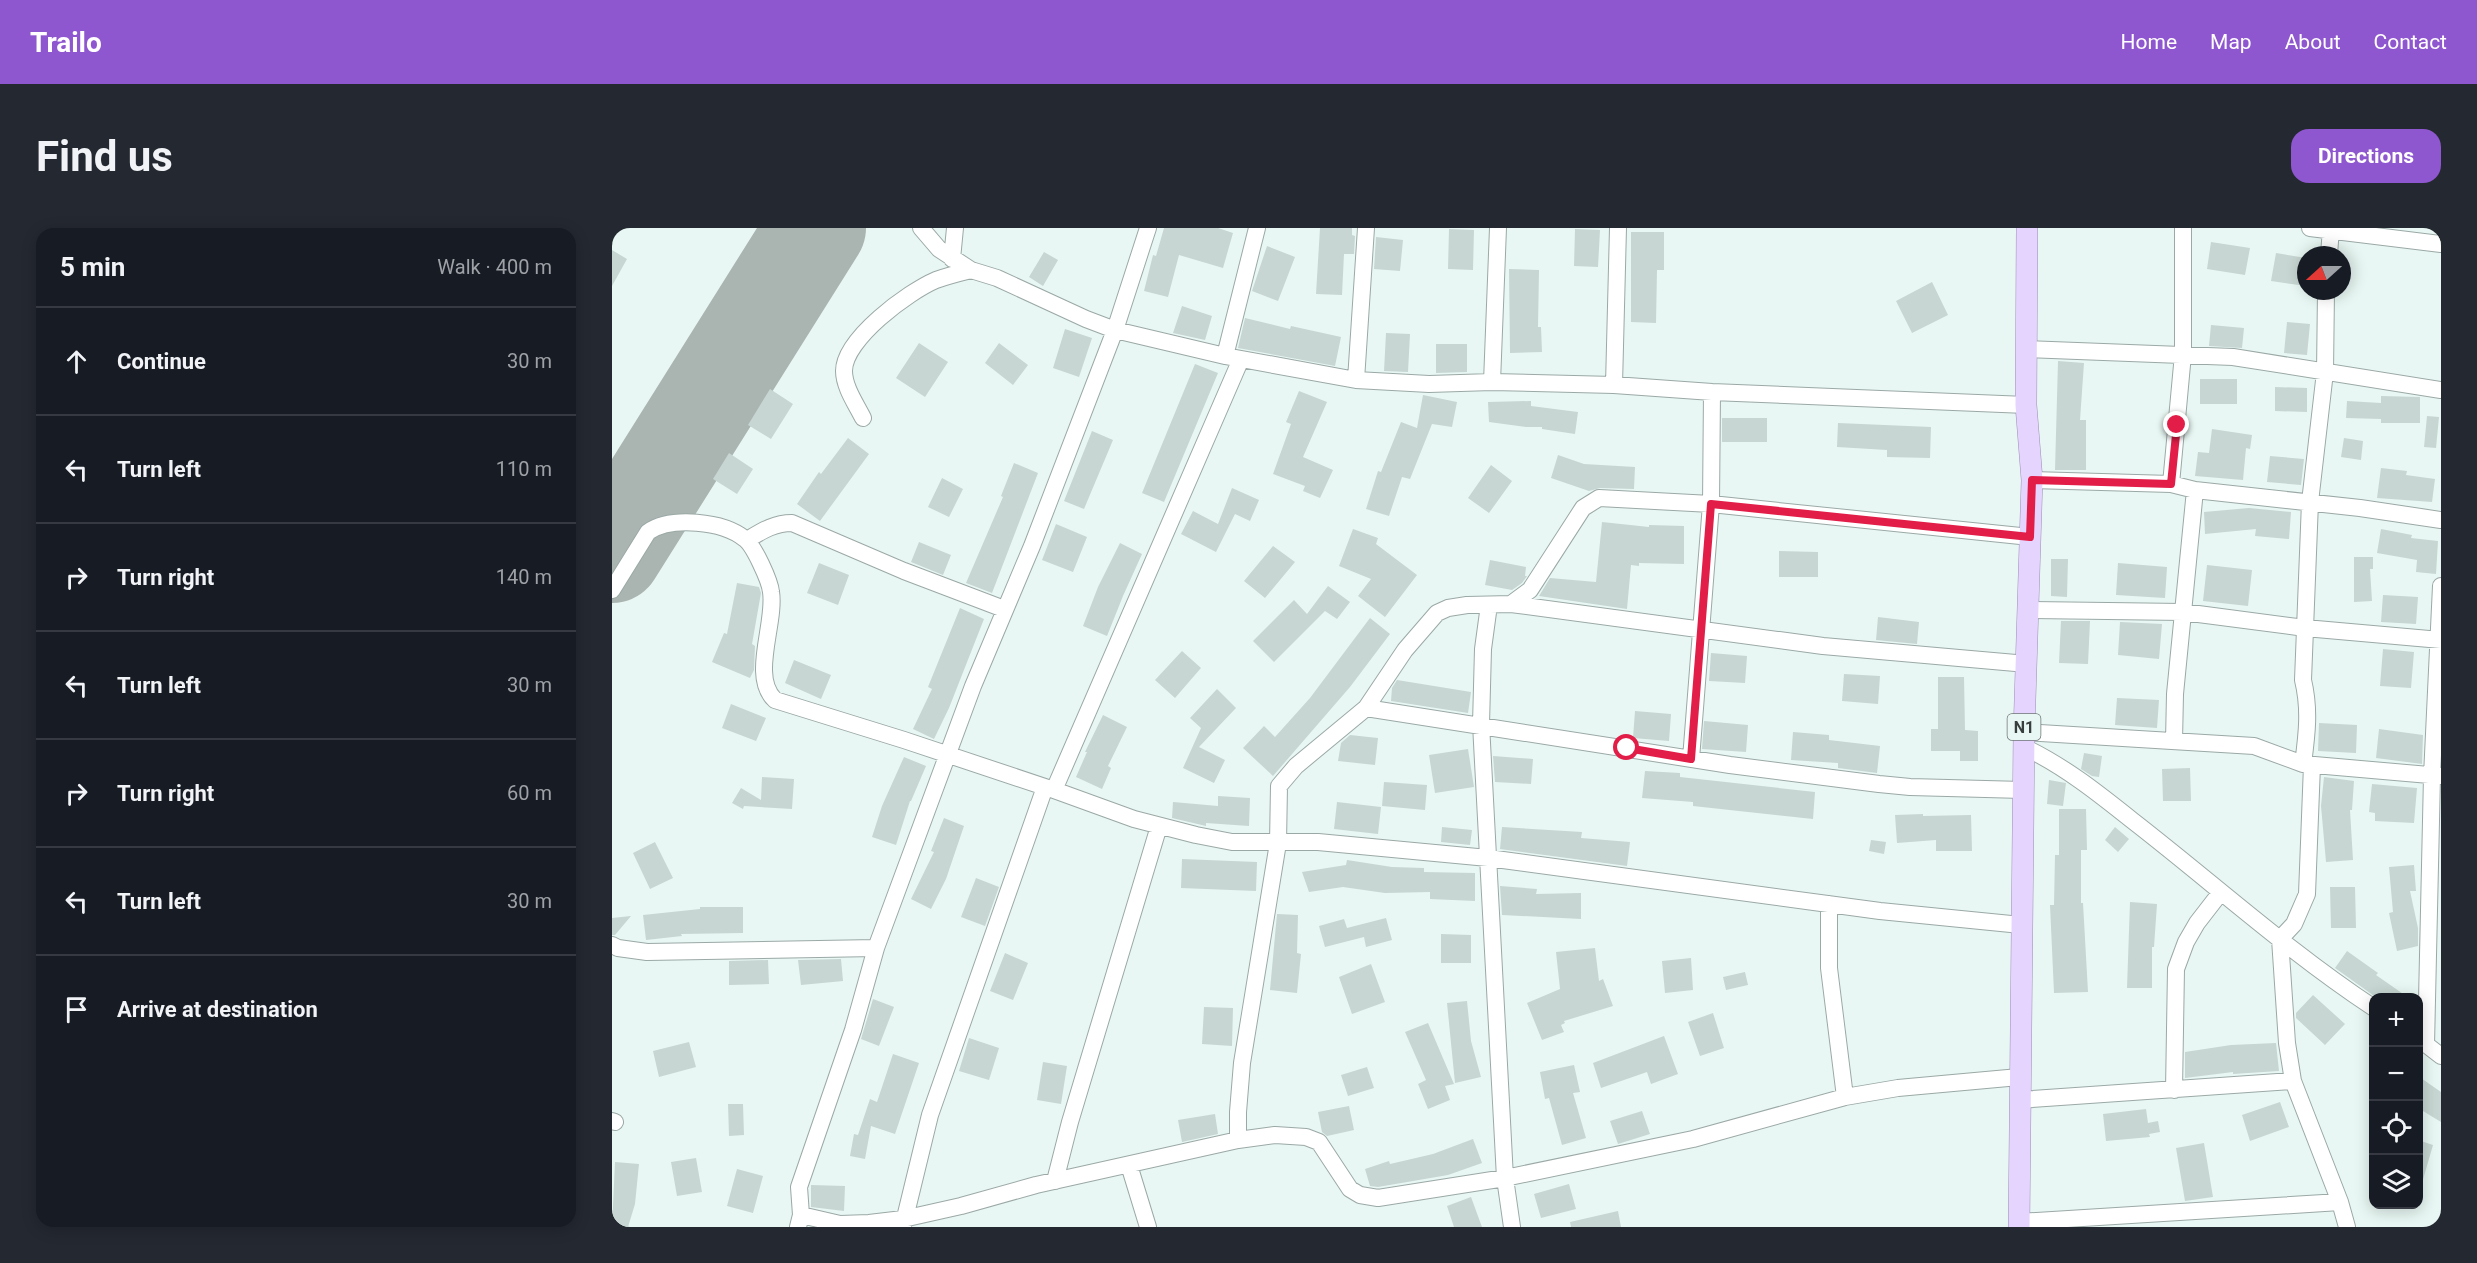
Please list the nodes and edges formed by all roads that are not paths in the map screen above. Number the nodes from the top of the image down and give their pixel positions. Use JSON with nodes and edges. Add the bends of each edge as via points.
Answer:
{"nodes":[{"id":1,"x":921,"y":228,"type":"edge"},
{"id":2,"x":955,"y":228,"type":"edge"},
{"id":3,"x":1148,"y":228,"type":"edge"},
{"id":4,"x":1257,"y":228,"type":"edge"},
{"id":5,"x":1366,"y":228,"type":"edge"},
{"id":6,"x":1498,"y":228,"type":"edge"},
{"id":7,"x":1618,"y":228,"type":"edge"},
{"id":8,"x":2027,"y":228,"type":"edge"},
{"id":9,"x":2183,"y":228,"type":"edge"},
{"id":10,"x":2310,"y":228,"type":"edge"},
{"id":11,"x":2331,"y":229,"type":"edge"},
{"id":12,"x":2441,"y":244,"type":"edge"},
{"id":13,"x":2330,"y":246,"type":"edge"},
{"id":14,"x":952,"y":259,"type":"junction"},
{"id":15,"x":971,"y":270,"type":"junction"},
{"id":16,"x":2326,"y":300,"type":"edge"},
{"id":17,"x":1115,"y":330,"type":"junction"},
{"id":18,"x":2026,"y":349,"type":"junction"},
{"id":19,"x":2183,"y":354,"type":"junction"},
{"id":20,"x":1233,"y":358,"type":"junction"},
{"id":21,"x":2325,"y":372,"type":"junction"},
{"id":22,"x":1356,"y":380,"type":"junction"},
{"id":23,"x":1492,"y":382,"type":"junction"},
{"id":24,"x":1614,"y":385,"type":"junction"},
{"id":25,"x":2441,"y":390,"type":"edge"},
{"id":26,"x":1712,"y":392,"type":"junction"},
{"id":27,"x":2026,"y":405,"type":"junction"},
{"id":28,"x":863,"y":418,"type":"dead end"},
{"id":29,"x":2032,"y":480,"type":"junction"},
{"id":30,"x":2171,"y":484,"type":"junction"},
{"id":31,"x":2195,"y":490,"type":"junction"},
{"id":32,"x":2310,"y":502,"type":"junction"},
{"id":33,"x":1711,"y":504,"type":"junction"},
{"id":34,"x":2441,"y":520,"type":"edge"},
{"id":35,"x":2030,"y":537,"type":"junction"},
{"id":36,"x":747,"y":540,"type":"junction"},
{"id":37,"x":2441,"y":586,"type":"edge"},
{"id":38,"x":612,"y":590,"type":"edge"},
{"id":39,"x":1511,"y":604,"type":"junction"},
{"id":40,"x":1490,"y":605,"type":"junction"},
{"id":41,"x":1004,"y":609,"type":"junction"},
{"id":42,"x":2027,"y":610,"type":"junction"},
{"id":43,"x":2183,"y":612,"type":"junction"},
{"id":44,"x":2305,"y":628,"type":"junction"},
{"id":45,"x":1701,"y":629,"type":"junction"},
{"id":46,"x":2440,"y":640,"type":"edge"},
{"id":47,"x":2028,"y":664,"type":"junction"},
{"id":48,"x":1366,"y":708,"type":"junction"},
{"id":49,"x":1481,"y":724,"type":"junction"},
{"id":50,"x":2024,"y":740,"type":"junction"},
{"id":51,"x":2174,"y":741,"type":"junction"},
{"id":52,"x":948,"y":755,"type":"junction"},
{"id":53,"x":1691,"y":759,"type":"junction"},
{"id":54,"x":2307,"y":764,"type":"junction"},
{"id":55,"x":2436,"y":776,"type":"edge"},
{"id":56,"x":1050,"y":788,"type":"junction"},
{"id":57,"x":2023,"y":790,"type":"junction"},
{"id":58,"x":1159,"y":826,"type":"junction"},
{"id":59,"x":1278,"y":843,"type":"junction"},
{"id":60,"x":1488,"y":858,"type":"junction"},
{"id":61,"x":2221,"y":892,"type":"junction"},
{"id":62,"x":2435,"y":903,"type":"edge"},
{"id":63,"x":1829,"y":904,"type":"junction"},
{"id":64,"x":2021,"y":925,"type":"junction"},
{"id":65,"x":2280,"y":939,"type":"junction"},
{"id":66,"x":612,"y":945,"type":"edge"},
{"id":67,"x":876,"y":948,"type":"junction"},
{"id":68,"x":2369,"y":1005,"type":"edge"},
{"id":69,"x":2423,"y":1031,"type":"edge"},
{"id":70,"x":2423,"y":1043,"type":"edge"},
{"id":71,"x":2441,"y":1056,"type":"edge"},
{"id":72,"x":2019,"y":1077,"type":"junction"},
{"id":73,"x":2293,"y":1081,"type":"junction"},
{"id":74,"x":2174,"y":1090,"type":"junction"},
{"id":75,"x":1845,"y":1097,"type":"junction"},
{"id":76,"x":2019,"y":1100,"type":"junction"},
{"id":77,"x":1239,"y":1140,"type":"junction"},
{"id":78,"x":1129,"y":1164,"type":"junction"},
{"id":79,"x":1505,"y":1178,"type":"junction"},
{"id":80,"x":1055,"y":1181,"type":"junction"},
{"id":81,"x":2340,"y":1202,"type":"junction"},
{"id":82,"x":800,"y":1221,"type":"edge"},
{"id":83,"x":903,"y":1223,"type":"edge"},
{"id":84,"x":2019,"y":1225,"type":"edge"},
{"id":85,"x":1148,"y":1227,"type":"edge"},
{"id":86,"x":1512,"y":1227,"type":"edge"},
{"id":87,"x":2347,"y":1227,"type":"edge"}],
"edges":[{"from":1,"to":14,"type":"street"},
{"from":2,"to":14,"type":"street"},
{"from":3,"to":17,"type":"street"},
{"from":4,"to":20,"type":"street"},
{"from":5,"to":22,"type":"street"},
{"from":6,"to":23,"type":"street"},
{"from":7,"to":24,"type":"street"},
{"from":8,"to":18,"type":"main road","number":"N1"},
{"from":9,"to":19,"type":"street"},
{"from":10,"to":11,"type":"street"},
{"from":11,"to":12,"type":"street"},
{"from":11,"to":13,"type":"street"},
{"from":14,"to":15,"type":"street"},
{"from":15,"to":17,"type":"street"},
{"from":15,"to":28,"type":"street","via":[[934,281],[908,297],[861,337],[846,357],[846,382]]},
{"from":16,"to":21,"type":"street"},
{"from":17,"to":20,"type":"street"},
{"from":17,"to":41,"type":"street"},
{"from":18,"to":19,"type":"street"},
{"from":18,"to":27,"type":"main road","number":"N1"},
{"from":19,"to":21,"type":"street","via":[[2232,357]]},
{"from":19,"to":30,"type":"street"},
{"from":20,"to":22,"type":"street"},
{"from":20,"to":56,"type":"street"},
{"from":21,"to":25,"type":"street"},
{"from":21,"to":32,"type":"street"},
{"from":22,"to":23,"type":"street"},
{"from":23,"to":24,"type":"street"},
{"from":24,"to":26,"type":"street"},
{"from":26,"to":27,"type":"street"},
{"from":26,"to":33,"type":"street"},
{"from":27,"to":29,"type":"main road","number":"N1"},
{"from":29,"to":30,"type":"street"},
{"from":29,"to":35,"type":"main road","number":"N1"},
{"from":30,"to":31,"type":"street"},
{"from":31,"to":32,"type":"street"},
{"from":31,"to":43,"type":"street"},
{"from":32,"to":34,"type":"street"},
{"from":32,"to":44,"type":"street"},
{"from":33,"to":35,"type":"street"},
{"from":33,"to":39,"type":"street","via":[[1599,498],[1583,508],[1530,590]]},
{"from":33,"to":45,"type":"street"},
{"from":35,"to":42,"type":"main road","number":"N1"},
{"from":36,"to":38,"type":"street","via":[[709,524],[658,526],[648,532]]},
{"from":36,"to":41,"type":"street","via":[[768,527],[792,523]]},
{"from":36,"to":52,"type":"street","via":[[771,592],[764,676],[769,694],[775,700]]},
{"from":37,"to":46,"type":"street"},
{"from":39,"to":40,"type":"street"},
{"from":39,"to":45,"type":"street"},
{"from":40,"to":48,"type":"street","via":[[1437,612],[1405,650]]},
{"from":40,"to":49,"type":"street","via":[[1483,649]]},
{"from":41,"to":52,"type":"street"},
{"from":42,"to":43,"type":"street"},
{"from":42,"to":47,"type":"main road","number":"N1"},
{"from":43,"to":44,"type":"street"},
{"from":43,"to":51,"type":"street"},
{"from":44,"to":46,"type":"street"},
{"from":44,"to":54,"type":"street"},
{"from":45,"to":47,"type":"street","via":[[1823,646]]},
{"from":45,"to":53,"type":"street"},
{"from":46,"to":55,"type":"street"},
{"from":47,"to":50,"type":"main road","number":"N1"},
{"from":48,"to":49,"type":"street"},
{"from":48,"to":59,"type":"street","via":[[1284,777],[1279,786]]},
{"from":49,"to":53,"type":"street"},
{"from":49,"to":60,"type":"street"},
{"from":50,"to":51,"type":"street"},
{"from":50,"to":57,"type":"main road","number":"N1"},
{"from":50,"to":61,"type":"street","via":[[2173,851]]},
{"from":51,"to":54,"type":"street","via":[[2254,746]]},
{"from":52,"to":56,"type":"street"},
{"from":52,"to":67,"type":"street"},
{"from":53,"to":57,"type":"street","via":[[1910,787]]},
{"from":54,"to":55,"type":"street"},
{"from":54,"to":65,"type":"street","via":[[2307,894],[2294,924]]},
{"from":55,"to":62,"type":"street"},
{"from":56,"to":58,"type":"street"},
{"from":56,"to":83,"type":"street","via":[[930,1115]]},
{"from":57,"to":64,"type":"main road","number":"N1"},
{"from":58,"to":59,"type":"street","via":[[1232,842]]},
{"from":58,"to":80,"type":"street"},
{"from":59,"to":60,"type":"street","via":[[1318,842]]},
{"from":59,"to":77,"type":"street","via":[[1242,1063]]},
{"from":60,"to":63,"type":"street"},
{"from":60,"to":79,"type":"street"},
{"from":61,"to":65,"type":"street"},
{"from":61,"to":74,"type":"street","via":[[2197,923],[2176,969]]},
{"from":62,"to":69,"type":"street"},
{"from":63,"to":64,"type":"street"},
{"from":63,"to":75,"type":"street","via":[[1830,968]]},
{"from":64,"to":72,"type":"main road","number":"N1"},
{"from":65,"to":68,"type":"street"},
{"from":65,"to":73,"type":"street"},
{"from":66,"to":67,"type":"street","via":[[647,952]]},
{"from":67,"to":82,"type":"street","via":[[800,1187]]},
{"from":70,"to":71,"type":"street"},
{"from":72,"to":75,"type":"street"},
{"from":72,"to":76,"type":"main road","number":"N1"},
{"from":73,"to":74,"type":"street"},
{"from":73,"to":81,"type":"street"},
{"from":74,"to":76,"type":"street"},
{"from":75,"to":79,"type":"street","via":[[1693,1139]]},
{"from":76,"to":84,"type":"main road","number":"N1"},
{"from":77,"to":78,"type":"street"},
{"from":77,"to":79,"type":"street","via":[[1275,1136],[1306,1137],[1319,1142],[1350,1189],[1378,1198]]},
{"from":78,"to":80,"type":"street"},
{"from":78,"to":85,"type":"street"},
{"from":79,"to":86,"type":"street"},
{"from":80,"to":83,"type":"street"},
{"from":81,"to":84,"type":"street"},
{"from":81,"to":87,"type":"street"},
{"from":82,"to":83,"type":"street"}]}
